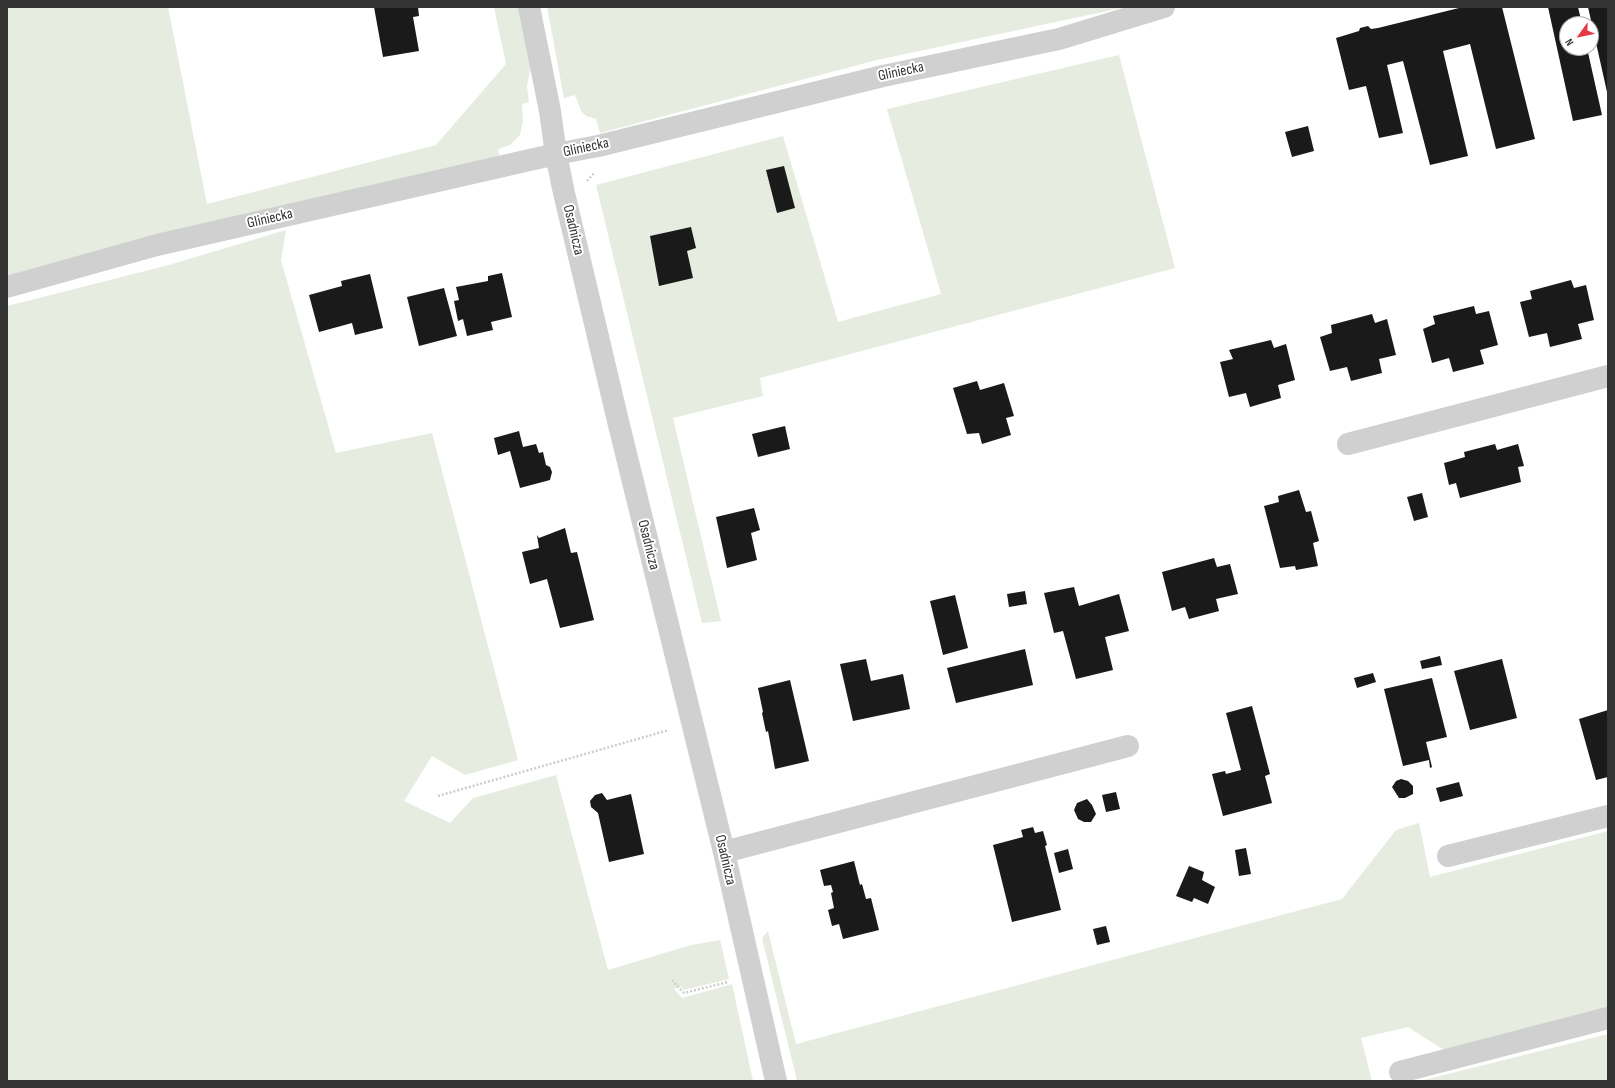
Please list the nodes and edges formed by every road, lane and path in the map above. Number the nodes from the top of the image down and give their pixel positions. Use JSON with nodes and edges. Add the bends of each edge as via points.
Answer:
{"nodes":[{"id":1,"x":529,"y":7,"type":"edge"},
{"id":2,"x":1164,"y":7,"type":"edge"},
{"id":3,"x":556,"y":154,"type":"junction"},
{"id":4,"x":7,"y":287,"type":"edge"},
{"id":5,"x":1608,"y":376,"type":"edge"},
{"id":6,"x":1348,"y":444,"type":"dead end"},
{"id":7,"x":692,"y":724,"type":"junction"},
{"id":8,"x":1128,"y":746,"type":"dead end"},
{"id":9,"x":438,"y":796,"type":"dead end"},
{"id":10,"x":1608,"y":816,"type":"edge"},
{"id":11,"x":724,"y":852,"type":"junction"},
{"id":12,"x":1448,"y":856,"type":"dead end"},
{"id":13,"x":672,"y":980,"type":"dead end"},
{"id":14,"x":735,"y":980,"type":"dead end"},
{"id":15,"x":1608,"y":1018,"type":"edge"},
{"id":16,"x":1400,"y":1072,"type":"dead end"},
{"id":17,"x":776,"y":1081,"type":"edge"}],
"edges":[{"from":1,"to":3,"type":"street","name":"Osadnicza"},
{"from":2,"to":3,"type":"street","name":"Gliniecka","via":[[1059,39],[883,76]]},
{"from":3,"to":4,"type":"street","name":"Gliniecka","via":[[157,245]]},
{"from":3,"to":7,"type":"street","name":"Osadnicza"},
{"from":5,"to":6,"type":"street"},
{"from":7,"to":9,"type":"path"},
{"from":7,"to":11,"type":"street","name":"Osadnicza"},
{"from":8,"to":11,"type":"street"},
{"from":10,"to":12,"type":"street"},
{"from":11,"to":17,"type":"street","name":"Osadnicza"},
{"from":13,"to":14,"type":"path","via":[[684,993]]},
{"from":15,"to":16,"type":"street"}]}
